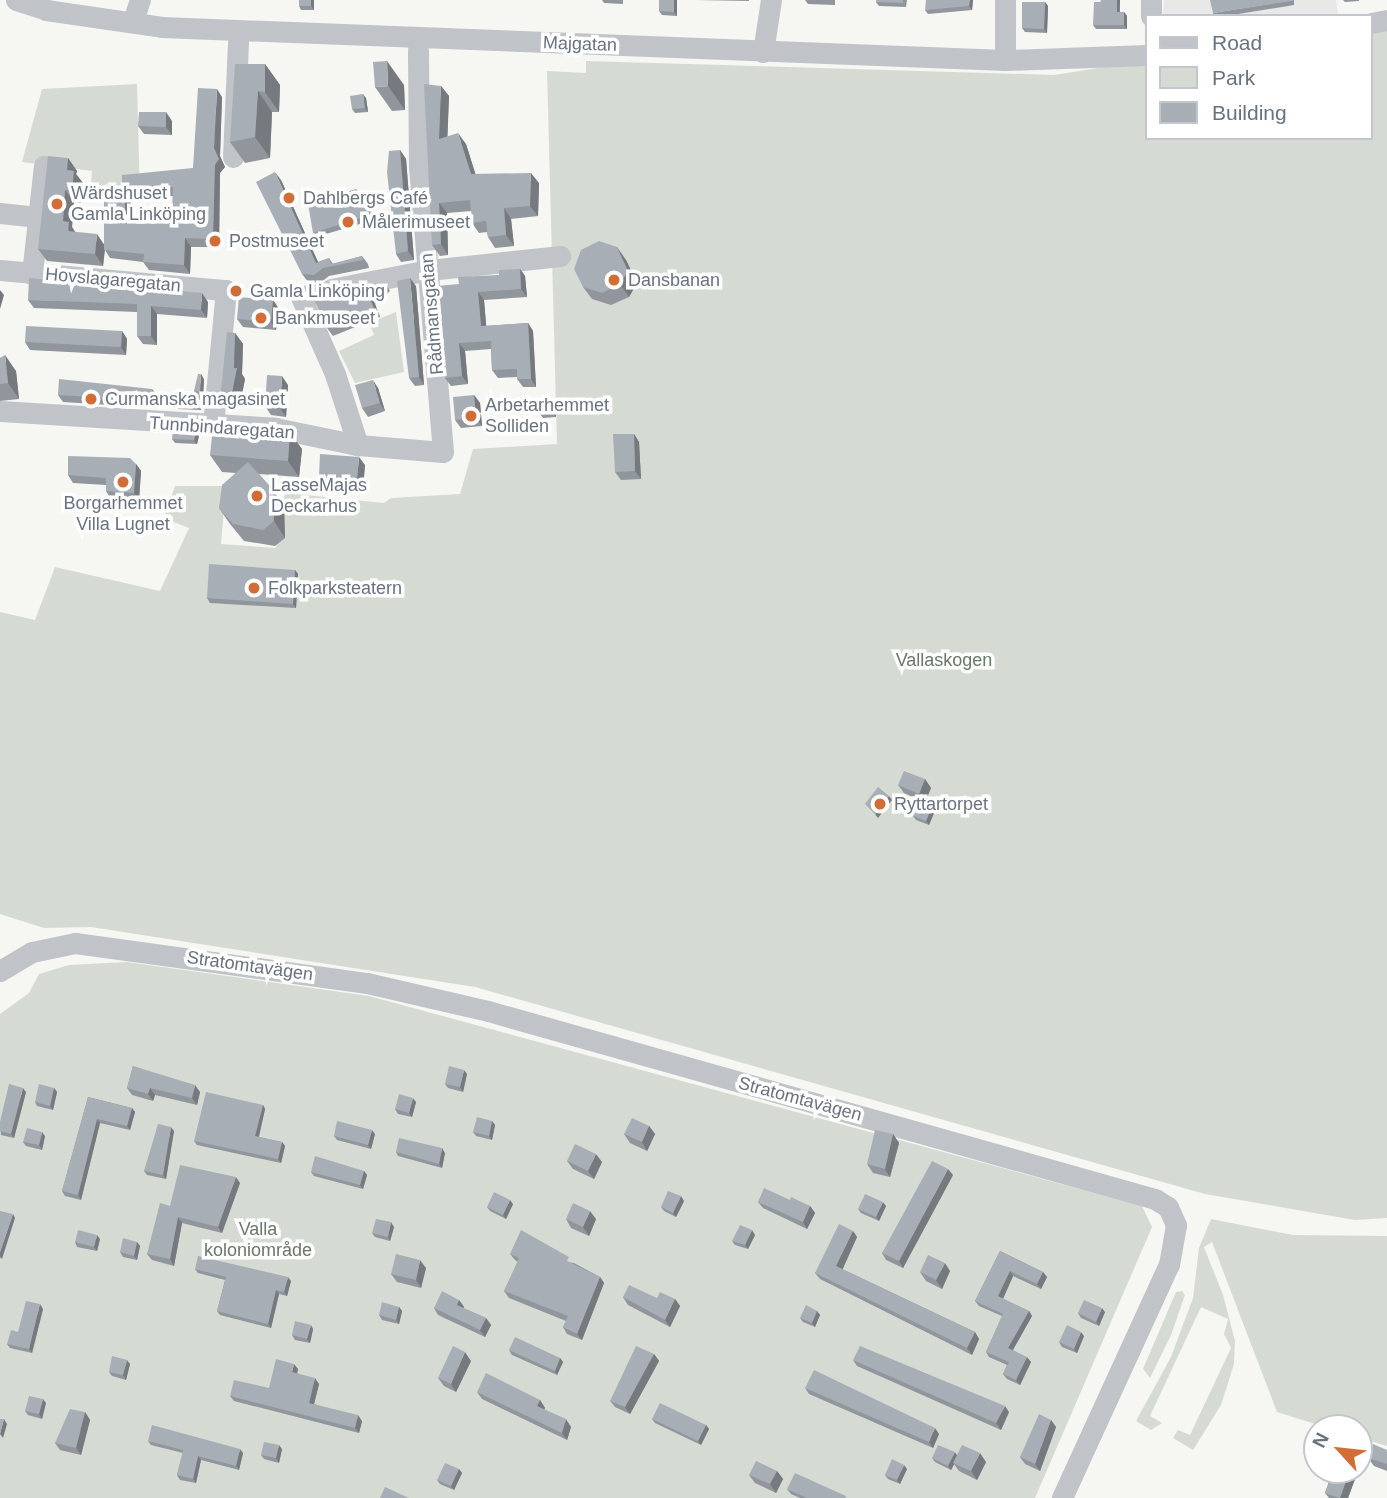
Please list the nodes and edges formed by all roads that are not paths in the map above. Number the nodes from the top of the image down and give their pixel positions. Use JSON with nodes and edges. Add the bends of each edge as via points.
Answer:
{"nodes":[{"id":1,"x":16,"y":0,"type":"edge"},
{"id":2,"x":140,"y":0,"type":"edge"},
{"id":3,"x":771,"y":0,"type":"edge"},
{"id":4,"x":1005,"y":0,"type":"edge"},
{"id":5,"x":133,"y":21,"type":"junction"},
{"id":6,"x":238,"y":42,"type":"dead end"},
{"id":7,"x":418,"y":50,"type":"dead end"},
{"id":8,"x":763,"y":52,"type":"junction"},
{"id":9,"x":1146,"y":55,"type":"edge"},
{"id":10,"x":1005,"y":60,"type":"junction"},
{"id":11,"x":233,"y":157,"type":"edge"},
{"id":12,"x":44,"y":166,"type":"edge"},
{"id":13,"x":0,"y":213,"type":"edge"},
{"id":14,"x":38,"y":217,"type":"junction"},
{"id":15,"x":560,"y":256,"type":"dead end"},
{"id":16,"x":0,"y":270,"type":"edge"},
{"id":17,"x":429,"y":270,"type":"junction"},
{"id":18,"x":32,"y":274,"type":"junction"},
{"id":19,"x":0,"y":411,"type":"edge"},
{"id":20,"x":212,"y":425,"type":"junction"},
{"id":21,"x":358,"y":445,"type":"junction"},
{"id":22,"x":443,"y":452,"type":"joint"},
{"id":23,"x":117,"y":948,"type":"junction"},
{"id":24,"x":0,"y":971,"type":"edge"},
{"id":25,"x":0,"y":984,"type":"edge"},
{"id":26,"x":1062,"y":1498,"type":"edge"}],
"edges":[{"from":1,"to":5,"type":"street","name":"Majgatan","via":[[56,11]]},
{"from":2,"to":5,"type":"street"},
{"from":3,"to":8,"type":"street"},
{"from":4,"to":10,"type":"street"},
{"from":5,"to":8,"type":"street","name":"Majgatan","via":[[162,27]]},
{"from":6,"to":11,"type":"street"},
{"from":7,"to":17,"type":"street","name":"Rådmansgatan","via":[[419,166]]},
{"from":8,"to":10,"type":"street","name":"Majgatan"},
{"from":9,"to":10,"type":"street","name":"Majgatan"},
{"from":12,"to":14,"type":"street"},
{"from":13,"to":14,"type":"street"},
{"from":14,"to":18,"type":"street"},
{"from":15,"to":17,"type":"street"},
{"from":16,"to":18,"type":"street","name":"Hovslagaregatan"},
{"from":17,"to":21,"type":"street","via":[[315,293]]},
{"from":17,"to":22,"type":"street","name":"Rådmansgatan"},
{"from":18,"to":20,"type":"street","name":"Hovslagaregatan","via":[[226,290]]},
{"from":19,"to":20,"type":"street","name":"Tunnbindaregatan"},
{"from":20,"to":21,"type":"street","name":"Tunnbindaregatan","via":[[275,428]]},
{"from":21,"to":22,"type":"street","name":"Tunnbindaregatan"},
{"from":23,"to":24,"type":"street","name":"Stratomtavägen","via":[[75,943],[55,946],[32,952]]},
{"from":23,"to":25,"type":"street","name":"Stratomtavägen","via":[[36,965]]},
{"from":23,"to":26,"type":"street","name":"Stratomtavägen","via":[[425,994],[1155,1199],[1168,1207],[1176,1225],[1169,1264]]}]}
